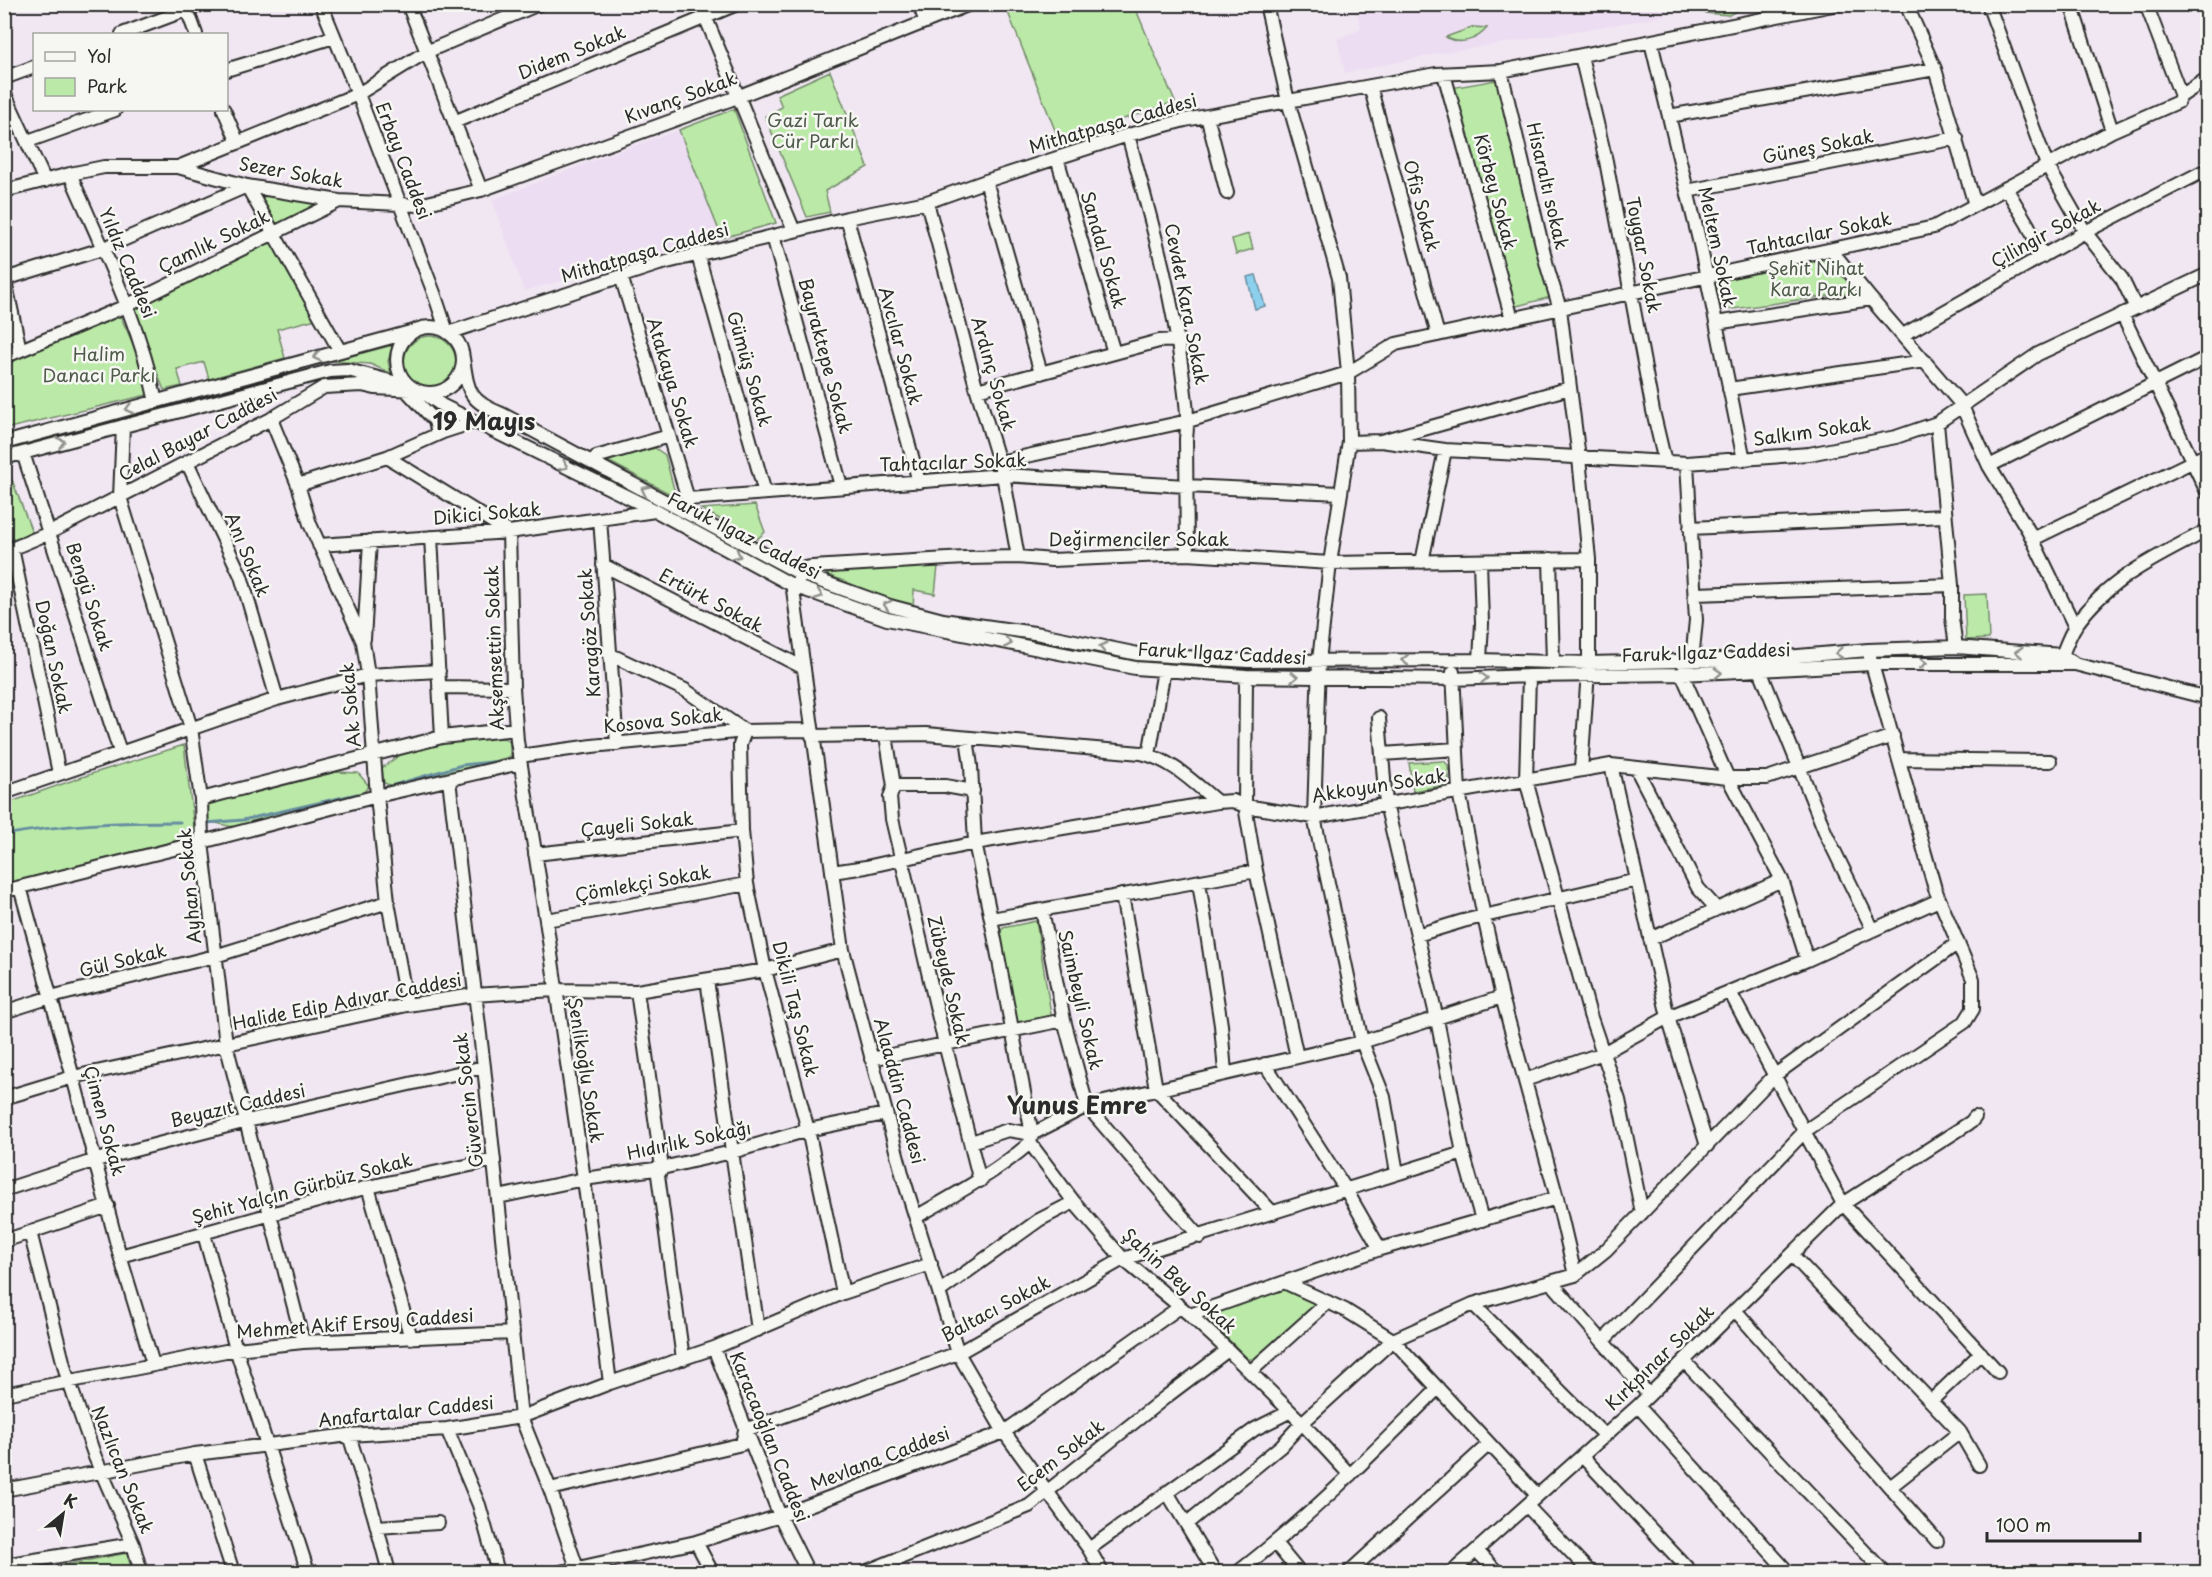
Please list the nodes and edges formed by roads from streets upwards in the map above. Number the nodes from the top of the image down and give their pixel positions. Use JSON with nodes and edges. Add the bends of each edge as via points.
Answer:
{"nodes":[{"id":1,"x":202,"y":4,"type":"edge"},
{"id":2,"x":321,"y":4,"type":"edge"},
{"id":3,"x":408,"y":4,"type":"edge"},
{"id":4,"x":538,"y":4,"type":"edge"},
{"id":5,"x":700,"y":4,"type":"edge"},
{"id":6,"x":737,"y":4,"type":"edge"},
{"id":7,"x":919,"y":4,"type":"edge"},
{"id":8,"x":970,"y":4,"type":"edge"},
{"id":9,"x":1266,"y":4,"type":"edge"},
{"id":10,"x":1906,"y":4,"type":"edge"},
{"id":11,"x":1988,"y":4,"type":"edge"},
{"id":12,"x":2071,"y":4,"type":"edge"},
{"id":13,"x":2146,"y":4,"type":"edge"},
{"id":14,"x":1834,"y":5,"type":"edge"},
{"id":15,"x":187,"y":7,"type":"edge"},
{"id":16,"x":705,"y":18,"type":"junction"},
{"id":17,"x":926,"y":22,"type":"junction"},
{"id":18,"x":124,"y":33,"type":"edge"},
{"id":19,"x":196,"y":33,"type":"edge"},
{"id":20,"x":334,"y":37,"type":"junction"},
{"id":21,"x":1651,"y":42,"type":"junction"},
{"id":22,"x":426,"y":52,"type":"junction"},
{"id":23,"x":1581,"y":56,"type":"junction"},
{"id":24,"x":33,"y":67,"type":"edge"},
{"id":25,"x":228,"y":69,"type":"edge"},
{"id":26,"x":1935,"y":69,"type":"junction"},
{"id":27,"x":1501,"y":71,"type":"junction"},
{"id":28,"x":1444,"y":74,"type":"junction"},
{"id":29,"x":4,"y":78,"type":"edge"},
{"id":30,"x":2208,"y":78,"type":"edge"},
{"id":31,"x":1370,"y":86,"type":"junction"},
{"id":32,"x":4,"y":92,"type":"edge"},
{"id":33,"x":358,"y":94,"type":"junction"},
{"id":34,"x":2181,"y":96,"type":"junction"},
{"id":35,"x":738,"y":97,"type":"junction"},
{"id":36,"x":1288,"y":100,"type":"junction"},
{"id":37,"x":112,"y":111,"type":"edge"},
{"id":38,"x":224,"y":111,"type":"edge"},
{"id":39,"x":9,"y":113,"type":"edge"},
{"id":40,"x":1207,"y":116,"type":"junction"},
{"id":41,"x":1669,"y":116,"type":"junction"},
{"id":42,"x":454,"y":122,"type":"junction"},
{"id":43,"x":2112,"y":131,"type":"junction"},
{"id":44,"x":1128,"y":135,"type":"junction"},
{"id":45,"x":1957,"y":138,"type":"junction"},
{"id":46,"x":28,"y":141,"type":"junction"},
{"id":47,"x":238,"y":143,"type":"junction"},
{"id":48,"x":1057,"y":158,"type":"junction"},
{"id":49,"x":2047,"y":165,"type":"junction"},
{"id":50,"x":178,"y":167,"type":"junction"},
{"id":51,"x":2208,"y":169,"type":"edge"},
{"id":52,"x":70,"y":174,"type":"junction"},
{"id":53,"x":45,"y":181,"type":"junction"},
{"id":54,"x":986,"y":181,"type":"junction"},
{"id":55,"x":247,"y":186,"type":"junction"},
{"id":56,"x":2006,"y":188,"type":"junction"},
{"id":57,"x":481,"y":190,"type":"junction"},
{"id":58,"x":4,"y":191,"type":"edge"},
{"id":59,"x":1687,"y":191,"type":"junction"},
{"id":60,"x":1227,"y":193,"type":"dead end"},
{"id":61,"x":339,"y":201,"type":"junction"},
{"id":62,"x":927,"y":202,"type":"junction"},
{"id":63,"x":399,"y":203,"type":"junction"},
{"id":64,"x":1975,"y":205,"type":"junction"},
{"id":65,"x":847,"y":218,"type":"junction"},
{"id":66,"x":794,"y":231,"type":"junction"},
{"id":67,"x":2085,"y":232,"type":"junction"},
{"id":68,"x":274,"y":233,"type":"junction"},
{"id":69,"x":773,"y":236,"type":"junction"},
{"id":70,"x":102,"y":249,"type":"junction"},
{"id":71,"x":1831,"y":250,"type":"junction"},
{"id":72,"x":698,"y":255,"type":"junction"},
{"id":73,"x":2043,"y":256,"type":"junction"},
{"id":74,"x":2208,"y":274,"type":"edge"},
{"id":75,"x":621,"y":276,"type":"junction"},
{"id":76,"x":5,"y":277,"type":"edge"},
{"id":77,"x":1706,"y":277,"type":"junction"},
{"id":78,"x":1632,"y":293,"type":"junction"},
{"id":79,"x":1871,"y":299,"type":"junction"},
{"id":80,"x":126,"y":306,"type":"junction"},
{"id":81,"x":1560,"y":309,"type":"junction"},
{"id":82,"x":2136,"y":309,"type":"junction"},
{"id":83,"x":2122,"y":314,"type":"junction"},
{"id":84,"x":1512,"y":319,"type":"junction"},
{"id":85,"x":1716,"y":323,"type":"junction"},
{"id":86,"x":414,"y":331,"type":"junction"},
{"id":87,"x":447,"y":332,"type":"junction"},
{"id":88,"x":1438,"y":335,"type":"junction"},
{"id":89,"x":1903,"y":335,"type":"junction"},
{"id":90,"x":1178,"y":340,"type":"junction"},
{"id":91,"x":20,"y":350,"type":"junction"},
{"id":92,"x":340,"y":351,"type":"junction"},
{"id":93,"x":1114,"y":353,"type":"junction"},
{"id":94,"x":4,"y":357,"type":"edge"},
{"id":95,"x":2208,"y":357,"type":"edge"},
{"id":96,"x":463,"y":358,"type":"junction"},
{"id":97,"x":1925,"y":362,"type":"junction"},
{"id":98,"x":1041,"y":373,"type":"junction"},
{"id":99,"x":1348,"y":373,"type":"junction"},
{"id":100,"x":2155,"y":383,"type":"junction"},
{"id":101,"x":1570,"y":388,"type":"junction"},
{"id":102,"x":1729,"y":389,"type":"junction"},
{"id":103,"x":414,"y":390,"type":"junction"},
{"id":104,"x":977,"y":390,"type":"junction"},
{"id":105,"x":156,"y":402,"type":"junction"},
{"id":106,"x":1961,"y":404,"type":"junction"},
{"id":107,"x":271,"y":419,"type":"junction"},
{"id":108,"x":1188,"y":421,"type":"junction"},
{"id":109,"x":474,"y":422,"type":"junction"},
{"id":110,"x":1937,"y":423,"type":"junction"},
{"id":111,"x":123,"y":426,"type":"junction"},
{"id":112,"x":438,"y":434,"type":"junction"},
{"id":113,"x":669,"y":436,"type":"junction"},
{"id":114,"x":1349,"y":441,"type":"junction"},
{"id":115,"x":1381,"y":441,"type":"junction"},
{"id":116,"x":4,"y":443,"type":"edge"},
{"id":117,"x":1445,"y":450,"type":"junction"},
{"id":118,"x":23,"y":453,"type":"junction"},
{"id":119,"x":2208,"y":454,"type":"edge"},
{"id":120,"x":387,"y":457,"type":"junction"},
{"id":121,"x":4,"y":458,"type":"edge"},
{"id":122,"x":1579,"y":458,"type":"junction"},
{"id":123,"x":1744,"y":460,"type":"junction"},
{"id":124,"x":187,"y":462,"type":"junction"},
{"id":125,"x":999,"y":462,"type":"junction"},
{"id":126,"x":1665,"y":462,"type":"junction"},
{"id":127,"x":592,"y":463,"type":"junction"},
{"id":128,"x":1687,"y":463,"type":"junction"},
{"id":129,"x":2193,"y":463,"type":"junction"},
{"id":130,"x":1989,"y":466,"type":"junction"},
{"id":131,"x":1003,"y":475,"type":"junction"},
{"id":132,"x":919,"y":482,"type":"junction"},
{"id":133,"x":298,"y":485,"type":"junction"},
{"id":134,"x":841,"y":486,"type":"junction"},
{"id":135,"x":1186,"y":486,"type":"junction"},
{"id":136,"x":765,"y":493,"type":"junction"},
{"id":137,"x":1340,"y":493,"type":"junction"},
{"id":138,"x":2208,"y":494,"type":"edge"},
{"id":139,"x":120,"y":497,"type":"junction"},
{"id":140,"x":686,"y":505,"type":"junction"},
{"id":141,"x":656,"y":511,"type":"junction"},
{"id":142,"x":1944,"y":516,"type":"junction"},
{"id":143,"x":600,"y":519,"type":"junction"},
{"id":144,"x":1690,"y":528,"type":"junction"},
{"id":145,"x":2208,"y":530,"type":"edge"},
{"id":146,"x":509,"y":532,"type":"junction"},
{"id":147,"x":49,"y":533,"type":"junction"},
{"id":148,"x":431,"y":537,"type":"junction"},
{"id":149,"x":2033,"y":539,"type":"junction"},
{"id":150,"x":370,"y":541,"type":"junction"},
{"id":151,"x":319,"y":544,"type":"junction"},
{"id":152,"x":8,"y":550,"type":"edge"},
{"id":153,"x":1187,"y":554,"type":"junction"},
{"id":154,"x":1018,"y":557,"type":"junction"},
{"id":155,"x":1589,"y":558,"type":"junction"},
{"id":156,"x":1550,"y":559,"type":"junction"},
{"id":157,"x":1480,"y":561,"type":"junction"},
{"id":158,"x":1422,"y":562,"type":"junction"},
{"id":159,"x":1330,"y":564,"type":"junction"},
{"id":160,"x":603,"y":565,"type":"junction"},
{"id":161,"x":801,"y":574,"type":"junction"},
{"id":162,"x":794,"y":585,"type":"junction"},
{"id":163,"x":1952,"y":585,"type":"junction"},
{"id":164,"x":1696,"y":594,"type":"junction"},
{"id":165,"x":2074,"y":627,"type":"junction"},
{"id":166,"x":363,"y":642,"type":"junction"},
{"id":167,"x":1956,"y":647,"type":"junction"},
{"id":168,"x":1868,"y":650,"type":"junction"},
{"id":169,"x":609,"y":654,"type":"junction"},
{"id":170,"x":2062,"y":655,"type":"junction"},
{"id":171,"x":1454,"y":660,"type":"junction"},
{"id":172,"x":1480,"y":660,"type":"junction"},
{"id":173,"x":1692,"y":660,"type":"junction"},
{"id":174,"x":1319,"y":661,"type":"junction"},
{"id":175,"x":1553,"y":662,"type":"junction"},
{"id":176,"x":1872,"y":664,"type":"junction"},
{"id":177,"x":2075,"y":664,"type":"junction"},
{"id":178,"x":804,"y":668,"type":"junction"},
{"id":179,"x":1589,"y":669,"type":"junction"},
{"id":180,"x":1164,"y":670,"type":"junction"},
{"id":181,"x":1760,"y":670,"type":"junction"},
{"id":182,"x":439,"y":671,"type":"junction"},
{"id":183,"x":1682,"y":674,"type":"junction"},
{"id":184,"x":368,"y":675,"type":"junction"},
{"id":185,"x":1246,"y":676,"type":"junction"},
{"id":186,"x":1530,"y":676,"type":"junction"},
{"id":187,"x":1319,"y":677,"type":"junction"},
{"id":188,"x":1453,"y":679,"type":"junction"},
{"id":189,"x":439,"y":687,"type":"junction"},
{"id":190,"x":513,"y":688,"type":"junction"},
{"id":191,"x":2208,"y":698,"type":"edge"},
{"id":192,"x":277,"y":699,"type":"junction"},
{"id":193,"x":1379,"y":717,"type":"dead end"},
{"id":194,"x":191,"y":728,"type":"junction"},
{"id":195,"x":516,"y":729,"type":"junction"},
{"id":196,"x":745,"y":731,"type":"junction"},
{"id":197,"x":812,"y":733,"type":"junction"},
{"id":198,"x":886,"y":735,"type":"junction"},
{"id":199,"x":1893,"y":736,"type":"junction"},
{"id":200,"x":442,"y":737,"type":"junction"},
{"id":201,"x":967,"y":738,"type":"junction"},
{"id":202,"x":617,"y":744,"type":"junction"},
{"id":203,"x":1457,"y":748,"type":"junction"},
{"id":204,"x":120,"y":752,"type":"junction"},
{"id":205,"x":374,"y":754,"type":"junction"},
{"id":206,"x":1382,"y":754,"type":"junction"},
{"id":207,"x":1149,"y":755,"type":"junction"},
{"id":208,"x":520,"y":759,"type":"junction"},
{"id":209,"x":1899,"y":759,"type":"junction"},
{"id":210,"x":2050,"y":761,"type":"dead end"},
{"id":211,"x":1611,"y":765,"type":"junction"},
{"id":212,"x":1800,"y":767,"type":"junction"},
{"id":213,"x":1636,"y":768,"type":"junction"},
{"id":214,"x":1581,"y":770,"type":"junction"},
{"id":215,"x":59,"y":773,"type":"junction"},
{"id":216,"x":1728,"y":778,"type":"junction"},
{"id":217,"x":449,"y":780,"type":"junction"},
{"id":218,"x":1526,"y":780,"type":"junction"},
{"id":219,"x":894,"y":786,"type":"junction"},
{"id":220,"x":973,"y":791,"type":"junction"},
{"id":221,"x":1459,"y":792,"type":"junction"},
{"id":222,"x":4,"y":793,"type":"edge"},
{"id":223,"x":376,"y":796,"type":"junction"},
{"id":224,"x":201,"y":799,"type":"junction"},
{"id":225,"x":1217,"y":802,"type":"junction"},
{"id":226,"x":1386,"y":804,"type":"junction"},
{"id":227,"x":1245,"y":806,"type":"junction"},
{"id":228,"x":1314,"y":817,"type":"junction"},
{"id":229,"x":742,"y":831,"type":"junction"},
{"id":230,"x":202,"y":842,"type":"junction"},
{"id":231,"x":975,"y":843,"type":"junction"},
{"id":232,"x":535,"y":854,"type":"junction"},
{"id":233,"x":902,"y":859,"type":"junction"},
{"id":234,"x":1256,"y":871,"type":"junction"},
{"id":235,"x":832,"y":872,"type":"junction"},
{"id":236,"x":1637,"y":880,"type":"junction"},
{"id":237,"x":1782,"y":880,"type":"junction"},
{"id":238,"x":1199,"y":882,"type":"junction"},
{"id":239,"x":747,"y":884,"type":"junction"},
{"id":240,"x":20,"y":887,"type":"junction"},
{"id":241,"x":4,"y":891,"type":"edge"},
{"id":242,"x":1122,"y":895,"type":"junction"},
{"id":243,"x":1558,"y":900,"type":"junction"},
{"id":244,"x":1940,"y":900,"type":"junction"},
{"id":245,"x":388,"y":902,"type":"junction"},
{"id":246,"x":1717,"y":909,"type":"junction"},
{"id":247,"x":1042,"y":910,"type":"junction"},
{"id":248,"x":1484,"y":917,"type":"junction"},
{"id":249,"x":991,"y":919,"type":"junction"},
{"id":250,"x":546,"y":920,"type":"junction"},
{"id":251,"x":1873,"y":930,"type":"junction"},
{"id":252,"x":1417,"y":935,"type":"junction"},
{"id":253,"x":1650,"y":939,"type":"junction"},
{"id":254,"x":1958,"y":943,"type":"junction"},
{"id":255,"x":843,"y":950,"type":"junction"},
{"id":256,"x":215,"y":956,"type":"junction"},
{"id":257,"x":1807,"y":960,"type":"junction"},
{"id":258,"x":765,"y":970,"type":"junction"},
{"id":259,"x":707,"y":980,"type":"junction"},
{"id":260,"x":555,"y":990,"type":"junction"},
{"id":261,"x":638,"y":991,"type":"junction"},
{"id":262,"x":1730,"y":992,"type":"junction"},
{"id":263,"x":474,"y":995,"type":"junction"},
{"id":264,"x":51,"y":997,"type":"junction"},
{"id":265,"x":1502,"y":997,"type":"junction"},
{"id":266,"x":407,"y":1005,"type":"junction"},
{"id":267,"x":4,"y":1012,"type":"edge"},
{"id":268,"x":1668,"y":1017,"type":"junction"},
{"id":269,"x":1437,"y":1019,"type":"junction"},
{"id":270,"x":1064,"y":1020,"type":"junction"},
{"id":271,"x":1012,"y":1031,"type":"junction"},
{"id":272,"x":1362,"y":1042,"type":"junction"},
{"id":273,"x":226,"y":1044,"type":"junction"},
{"id":274,"x":945,"y":1044,"type":"junction"},
{"id":275,"x":1603,"y":1053,"type":"junction"},
{"id":276,"x":1297,"y":1057,"type":"junction"},
{"id":277,"x":872,"y":1059,"type":"junction"},
{"id":278,"x":1265,"y":1064,"type":"junction"},
{"id":279,"x":484,"y":1067,"type":"junction"},
{"id":280,"x":1225,"y":1073,"type":"junction"},
{"id":281,"x":1775,"y":1075,"type":"junction"},
{"id":282,"x":73,"y":1077,"type":"junction"},
{"id":283,"x":1525,"y":1080,"type":"junction"},
{"id":284,"x":1156,"y":1089,"type":"junction"},
{"id":285,"x":4,"y":1098,"type":"edge"},
{"id":286,"x":1086,"y":1106,"type":"junction"},
{"id":287,"x":885,"y":1114,"type":"junction"},
{"id":288,"x":1975,"y":1118,"type":"dead end"},
{"id":289,"x":247,"y":1121,"type":"junction"},
{"id":290,"x":808,"y":1130,"type":"junction"},
{"id":291,"x":1805,"y":1131,"type":"junction"},
{"id":292,"x":1031,"y":1138,"type":"junction"},
{"id":293,"x":971,"y":1142,"type":"junction"},
{"id":294,"x":1707,"y":1146,"type":"junction"},
{"id":295,"x":732,"y":1152,"type":"junction"},
{"id":296,"x":1463,"y":1153,"type":"junction"},
{"id":297,"x":96,"y":1160,"type":"junction"},
{"id":298,"x":494,"y":1160,"type":"junction"},
{"id":299,"x":662,"y":1168,"type":"junction"},
{"id":300,"x":1397,"y":1173,"type":"junction"},
{"id":301,"x":584,"y":1179,"type":"junction"},
{"id":302,"x":980,"y":1181,"type":"junction"},
{"id":303,"x":368,"y":1187,"type":"junction"},
{"id":304,"x":1345,"y":1188,"type":"junction"},
{"id":305,"x":4,"y":1190,"type":"edge"},
{"id":306,"x":498,"y":1197,"type":"junction"},
{"id":307,"x":1557,"y":1198,"type":"junction"},
{"id":308,"x":1074,"y":1202,"type":"junction"},
{"id":309,"x":1843,"y":1204,"type":"junction"},
{"id":310,"x":108,"y":1206,"type":"junction"},
{"id":311,"x":1273,"y":1213,"type":"junction"},
{"id":312,"x":1642,"y":1213,"type":"junction"},
{"id":313,"x":269,"y":1215,"type":"junction"},
{"id":314,"x":916,"y":1216,"type":"junction"},
{"id":315,"x":1482,"y":1220,"type":"junction"},
{"id":316,"x":30,"y":1232,"type":"junction"},
{"id":317,"x":204,"y":1234,"type":"junction"},
{"id":318,"x":1200,"y":1237,"type":"junction"},
{"id":319,"x":4,"y":1241,"type":"edge"},
{"id":320,"x":1380,"y":1249,"type":"junction"},
{"id":321,"x":1792,"y":1255,"type":"junction"},
{"id":322,"x":120,"y":1256,"type":"junction"},
{"id":323,"x":1123,"y":1259,"type":"junction"},
{"id":324,"x":932,"y":1264,"type":"junction"},
{"id":325,"x":1575,"y":1275,"type":"junction"},
{"id":326,"x":1551,"y":1282,"type":"junction"},
{"id":327,"x":1286,"y":1283,"type":"junction"},
{"id":328,"x":940,"y":1291,"type":"junction"},
{"id":329,"x":843,"y":1293,"type":"junction"},
{"id":330,"x":1328,"y":1302,"type":"junction"},
{"id":331,"x":1473,"y":1305,"type":"junction"},
{"id":332,"x":1736,"y":1310,"type":"junction"},
{"id":333,"x":1185,"y":1311,"type":"junction"},
{"id":334,"x":758,"y":1330,"type":"junction"},
{"id":335,"x":513,"y":1333,"type":"junction"},
{"id":336,"x":410,"y":1335,"type":"junction"},
{"id":337,"x":303,"y":1340,"type":"junction"},
{"id":338,"x":1393,"y":1340,"type":"junction"},
{"id":339,"x":1603,"y":1341,"type":"junction"},
{"id":340,"x":235,"y":1346,"type":"junction"},
{"id":341,"x":714,"y":1348,"type":"junction"},
{"id":342,"x":1228,"y":1350,"type":"junction"},
{"id":343,"x":958,"y":1353,"type":"junction"},
{"id":344,"x":1981,"y":1353,"type":"junction"},
{"id":345,"x":683,"y":1359,"type":"junction"},
{"id":346,"x":153,"y":1361,"type":"junction"},
{"id":347,"x":1684,"y":1361,"type":"junction"},
{"id":348,"x":1250,"y":1372,"type":"junction"},
{"id":349,"x":1998,"y":1372,"type":"dead end"},
{"id":350,"x":67,"y":1377,"type":"junction"},
{"id":351,"x":610,"y":1383,"type":"junction"},
{"id":352,"x":4,"y":1386,"type":"edge"},
{"id":353,"x":1438,"y":1388,"type":"junction"},
{"id":354,"x":4,"y":1394,"type":"edge"},
{"id":355,"x":1649,"y":1395,"type":"junction"},
{"id":356,"x":1931,"y":1401,"type":"junction"},
{"id":357,"x":1638,"y":1406,"type":"junction"},
{"id":358,"x":1289,"y":1412,"type":"junction"},
{"id":359,"x":521,"y":1417,"type":"junction"},
{"id":360,"x":1302,"y":1423,"type":"junction"},
{"id":361,"x":447,"y":1429,"type":"junction"},
{"id":362,"x":745,"y":1430,"type":"junction"},
{"id":363,"x":1004,"y":1432,"type":"junction"},
{"id":364,"x":1960,"y":1432,"type":"junction"},
{"id":365,"x":349,"y":1435,"type":"junction"},
{"id":366,"x":1605,"y":1436,"type":"junction"},
{"id":367,"x":1489,"y":1443,"type":"junction"},
{"id":368,"x":267,"y":1445,"type":"junction"},
{"id":369,"x":195,"y":1455,"type":"junction"},
{"id":370,"x":1582,"y":1456,"type":"junction"},
{"id":371,"x":1979,"y":1465,"type":"dead end"},
{"id":372,"x":100,"y":1473,"type":"junction"},
{"id":373,"x":1350,"y":1475,"type":"junction"},
{"id":374,"x":1890,"y":1487,"type":"junction"},
{"id":375,"x":550,"y":1489,"type":"junction"},
{"id":376,"x":4,"y":1490,"type":"edge"},
{"id":377,"x":1047,"y":1490,"type":"junction"},
{"id":378,"x":1167,"y":1492,"type":"junction"},
{"id":379,"x":1537,"y":1496,"type":"junction"},
{"id":380,"x":1527,"y":1506,"type":"junction"},
{"id":381,"x":780,"y":1516,"type":"junction"},
{"id":382,"x":438,"y":1522,"type":"dead end"},
{"id":383,"x":1186,"y":1524,"type":"junction"},
{"id":384,"x":377,"y":1527,"type":"junction"},
{"id":385,"x":1937,"y":1541,"type":"dead end"},
{"id":386,"x":696,"y":1542,"type":"junction"},
{"id":387,"x":1275,"y":1543,"type":"junction"},
{"id":388,"x":133,"y":1544,"type":"junction"},
{"id":389,"x":1089,"y":1549,"type":"junction"},
{"id":390,"x":1477,"y":1551,"type":"junction"},
{"id":391,"x":4,"y":1565,"type":"edge"},
{"id":392,"x":577,"y":1568,"type":"junction"},
{"id":393,"x":1882,"y":1570,"type":"dead end"},
{"id":394,"x":141,"y":1572,"type":"edge"},
{"id":395,"x":233,"y":1572,"type":"edge"},
{"id":396,"x":308,"y":1572,"type":"edge"},
{"id":397,"x":389,"y":1572,"type":"edge"},
{"id":398,"x":498,"y":1572,"type":"edge"},
{"id":399,"x":560,"y":1572,"type":"edge"},
{"id":400,"x":712,"y":1572,"type":"edge"},
{"id":401,"x":808,"y":1572,"type":"edge"},
{"id":402,"x":865,"y":1572,"type":"edge"},
{"id":403,"x":1102,"y":1572,"type":"edge"},
{"id":404,"x":1215,"y":1572,"type":"edge"},
{"id":405,"x":1238,"y":1572,"type":"edge"},
{"id":406,"x":1299,"y":1572,"type":"edge"},
{"id":407,"x":1348,"y":1572,"type":"edge"},
{"id":408,"x":1452,"y":1572,"type":"edge"},
{"id":409,"x":1497,"y":1572,"type":"edge"},
{"id":410,"x":1590,"y":1572,"type":"edge"},
{"id":411,"x":1691,"y":1572,"type":"edge"},
{"id":412,"x":1788,"y":1572,"type":"edge"}],
"edges":[{"from":1,"to":15,"type":"street"},
{"from":2,"to":20,"type":"street","name":"Erbay Caddesi"},
{"from":3,"to":22,"type":"street"},
{"from":4,"to":22,"type":"street"},
{"from":5,"to":16,"type":"street"},
{"from":6,"to":16,"type":"street","name":"Didem Sokak"},
{"from":7,"to":17,"type":"street"},
{"from":8,"to":17,"type":"street","name":"Kıvanç Sokak"},
{"from":9,"to":36,"type":"street"},
{"from":10,"to":26,"type":"street"},
{"from":11,"to":49,"type":"street"},
{"from":12,"to":43,"type":"street"},
{"from":13,"to":34,"type":"street"},
{"from":14,"to":21,"type":"street","name":"Mithatpaşa Caddesi"},
{"from":15,"to":18,"type":"street"},
{"from":15,"to":19,"type":"street"},
{"from":16,"to":35,"type":"street"},
{"from":16,"to":42,"type":"street","name":"Didem Sokak"},
{"from":17,"to":35,"type":"street","name":"Kıvanç Sokak"},
{"from":20,"to":25,"type":"street"},
{"from":20,"to":33,"type":"street","name":"Erbay Caddesi"},
{"from":21,"to":23,"type":"street","name":"Mithatpaşa Caddesi"},
{"from":21,"to":41,"type":"street","name":"Meltem Sokak"},
{"from":22,"to":33,"type":"street"},
{"from":22,"to":42,"type":"street"},
{"from":23,"to":27,"type":"street","name":"Mithatpaşa Caddesi"},
{"from":23,"to":78,"type":"street","name":"Toygar Sokak"},
{"from":24,"to":29,"type":"street"},
{"from":26,"to":41,"type":"street"},
{"from":26,"to":45,"type":"street"},
{"from":27,"to":28,"type":"street","name":"Mithatpaşa Caddesi"},
{"from":27,"to":81,"type":"street","name":"Hisaraltı sokak"},
{"from":28,"to":31,"type":"street","name":"Mithatpaşa Caddesi"},
{"from":28,"to":84,"type":"street","name":"Körbey Sokak"},
{"from":30,"to":34,"type":"street","name":"Tahtacılar Sokak"},
{"from":31,"to":36,"type":"street","name":"Mithatpaşa Caddesi"},
{"from":31,"to":88,"type":"street","name":"Ofis Sokak"},
{"from":32,"to":39,"type":"street"},
{"from":33,"to":47,"type":"street"},
{"from":33,"to":63,"type":"street","name":"Erbay Caddesi"},
{"from":34,"to":43,"type":"street","name":"Tahtacılar Sokak","via":[[2178,102]]},
{"from":35,"to":57,"type":"street","name":"Kıvanç Sokak"},
{"from":35,"to":66,"type":"street"},
{"from":36,"to":40,"type":"street","name":"Mithatpaşa Caddesi"},
{"from":36,"to":99,"type":"street","via":[[1339,278]]},
{"from":37,"to":46,"type":"street"},
{"from":38,"to":47,"type":"street"},
{"from":39,"to":46,"type":"street"},
{"from":40,"to":44,"type":"street","name":"Mithatpaşa Caddesi"},
{"from":40,"to":60,"type":"street"},
{"from":41,"to":59,"type":"street","name":"Meltem Sokak"},
{"from":42,"to":57,"type":"street"},
{"from":43,"to":49,"type":"street","name":"Tahtacılar Sokak"},
{"from":44,"to":48,"type":"street","name":"Mithatpaşa Caddesi"},
{"from":44,"to":90,"type":"street","name":"Cevdet Kara Sokak"},
{"from":45,"to":59,"type":"street","name":"Güneş Sokak"},
{"from":45,"to":64,"type":"street"},
{"from":46,"to":53,"type":"street"},
{"from":47,"to":50,"type":"street"},
{"from":48,"to":54,"type":"street","name":"Mithatpaşa Caddesi"},
{"from":48,"to":93,"type":"street","name":"Sandal Sokak"},
{"from":49,"to":56,"type":"street","name":"Tahtacılar Sokak"},
{"from":49,"to":67,"type":"street"},
{"from":50,"to":52,"type":"street","via":[[104,167]]},
{"from":50,"to":55,"type":"street","name":"Sezer Sokak"},
{"from":51,"to":67,"type":"street","name":"Çilingir Sokak"},
{"from":52,"to":53,"type":"street"},
{"from":52,"to":70,"type":"street","name":"Yıldız Caddesi"},
{"from":53,"to":58,"type":"street"},
{"from":54,"to":62,"type":"street","name":"Mithatpaşa Caddesi"},
{"from":54,"to":98,"type":"street"},
{"from":55,"to":61,"type":"street","name":"Sezer Sokak"},
{"from":55,"to":68,"type":"street"},
{"from":55,"to":70,"type":"street"},
{"from":56,"to":64,"type":"street","name":"Tahtacılar Sokak"},
{"from":56,"to":73,"type":"street"},
{"from":57,"to":63,"type":"street","name":"Kıvanç Sokak","via":[[419,205]]},
{"from":59,"to":77,"type":"street","name":"Meltem Sokak"},
{"from":61,"to":63,"type":"street","name":"Sezer Sokak"},
{"from":61,"to":68,"type":"street","name":"Çamlık Sokak"},
{"from":62,"to":65,"type":"street","name":"Mithatpaşa Caddesi"},
{"from":62,"to":104,"type":"street","name":"Ardınç Sokak"},
{"from":63,"to":87,"type":"street","name":"Erbay Caddesi"},
{"from":64,"to":71,"type":"street","name":"Tahtacılar Sokak","via":[[1934,227]]},
{"from":65,"to":66,"type":"street","name":"Mithatpaşa Caddesi"},
{"from":65,"to":132,"type":"street","name":"Avcılar Sokak"},
{"from":66,"to":69,"type":"street","name":"Mithatpaşa Caddesi"},
{"from":67,"to":73,"type":"street","name":"Çilingir Sokak"},
{"from":67,"to":82,"type":"street","via":[[2122,279]]},
{"from":68,"to":80,"type":"street","name":"Çamlık Sokak"},
{"from":68,"to":92,"type":"street"},
{"from":69,"to":72,"type":"street","name":"Mithatpaşa Caddesi"},
{"from":69,"to":134,"type":"street","name":"Bayraktepe Sokak"},
{"from":70,"to":76,"type":"street"},
{"from":70,"to":80,"type":"street","name":"Yıldız Caddesi"},
{"from":71,"to":77,"type":"street","name":"Tahtacılar Sokak"},
{"from":71,"to":79,"type":"street"},
{"from":72,"to":75,"type":"street","name":"Mithatpaşa Caddesi"},
{"from":72,"to":136,"type":"street","name":"Gümüş Sokak"},
{"from":73,"to":89,"type":"street","name":"Çilingir Sokak"},
{"from":74,"to":82,"type":"street","name":"Salkım Sokak"},
{"from":75,"to":87,"type":"street","name":"Mithatpaşa Caddesi"},
{"from":75,"to":113,"type":"street","name":"Atakaya Sokak"},
{"from":76,"to":91,"type":"street"},
{"from":77,"to":78,"type":"street","name":"Tahtacılar Sokak"},
{"from":77,"to":85,"type":"street","name":"Meltem Sokak"},
{"from":78,"to":81,"type":"street","name":"Tahtacılar Sokak"},
{"from":78,"to":126,"type":"street","name":"Toygar Sokak"},
{"from":79,"to":85,"type":"street"},
{"from":79,"to":89,"type":"street"},
{"from":80,"to":91,"type":"street","name":"Çamlık Sokak"},
{"from":80,"to":105,"type":"street","name":"Yıldız Caddesi","via":[[150,370]]},
{"from":81,"to":84,"type":"street","name":"Tahtacılar Sokak"},
{"from":81,"to":101,"type":"street","name":"Hisaraltı sokak"},
{"from":82,"to":83,"type":"street","name":"Salkım Sokak"},
{"from":83,"to":100,"type":"street"},
{"from":83,"to":106,"type":"street","name":"Salkım Sokak","via":[[2038,354]]},
{"from":84,"to":88,"type":"street","name":"Tahtacılar Sokak"},
{"from":85,"to":102,"type":"street","name":"Meltem Sokak"},
{"from":86,"to":87,"type":"street","via":[[436,328]]},
{"from":86,"to":92,"type":"street"},
{"from":86,"to":103,"type":"street","via":[[400,346],[397,357],[401,377]]},
{"from":87,"to":96,"type":"street"},
{"from":88,"to":99,"type":"street","name":"Tahtacılar Sokak","via":[[1396,344]]},
{"from":89,"to":97,"type":"street"},
{"from":90,"to":93,"type":"street","via":[[1158,341]]},
{"from":90,"to":108,"type":"street","name":"Cevdet Kara Sokak"},
{"from":91,"to":94,"type":"street","name":"Çamlık Sokak"},
{"from":92,"to":105,"type":"street","one_way":true},
{"from":93,"to":98,"type":"street"},
{"from":95,"to":100,"type":"street"},
{"from":96,"to":103,"type":"street","via":[[452,385],[434,393]]},
{"from":96,"to":127,"type":"street","name":"Faruk Ilgaz Caddesi","via":[[468,390],[482,406]]},
{"from":97,"to":102,"type":"street"},
{"from":97,"to":106,"type":"street"},
{"from":98,"to":104,"type":"street"},
{"from":99,"to":108,"type":"street","name":"Tahtacılar Sokak"},
{"from":99,"to":114,"type":"street"},
{"from":100,"to":129,"type":"street"},
{"from":100,"to":130,"type":"street"},
{"from":101,"to":115,"type":"street"},
{"from":101,"to":122,"type":"street","name":"Hisaraltı sokak"},
{"from":102,"to":123,"type":"street","name":"Meltem Sokak"},
{"from":103,"to":107,"type":"street","name":"Celal Bayar Caddesi","via":[[362,385],[324,387]]},
{"from":103,"to":109,"type":"street","name":"Faruk Ilgaz Caddesi"},
{"from":103,"to":111,"type":"street","via":[[348,370],[330,371]]},
{"from":103,"to":112,"type":"street","via":[[435,421]]},
{"from":104,"to":125,"type":"street","name":"Ardınç Sokak"},
{"from":105,"to":116,"type":"street","one_way":true},
{"from":106,"to":110,"type":"street","name":"Salkım Sokak"},
{"from":106,"to":130,"type":"street"},
{"from":107,"to":124,"type":"street","name":"Celal Bayar Caddesi"},
{"from":107,"to":133,"type":"street","name":"Ak Sokak"},
{"from":108,"to":125,"type":"street","name":"Tahtacılar Sokak"},
{"from":108,"to":135,"type":"street","name":"Cevdet Kara Sokak"},
{"from":109,"to":112,"type":"street"},
{"from":109,"to":141,"type":"street","name":"Faruk Ilgaz Caddesi","one_way":true},
{"from":110,"to":123,"type":"street","name":"Salkım Sokak","via":[[1896,437],[1809,454]]},
{"from":110,"to":142,"type":"street"},
{"from":118,"to":111,"type":"street","one_way":true},
{"from":111,"to":139,"type":"street","name":"Ayhan Sokak"},
{"from":112,"to":120,"type":"street"},
{"from":113,"to":127,"type":"street","via":[[596,456]]},
{"from":113,"to":140,"type":"street","name":"Atakaya Sokak"},
{"from":114,"to":115,"type":"street"},
{"from":114,"to":137,"type":"street"},
{"from":115,"to":117,"type":"street","name":"Salkım Sokak"},
{"from":117,"to":122,"type":"street","name":"Salkım Sokak"},
{"from":117,"to":158,"type":"street"},
{"from":118,"to":121,"type":"street"},
{"from":118,"to":147,"type":"street","name":"Bengü Sokak"},
{"from":119,"to":129,"type":"street"},
{"from":120,"to":133,"type":"street"},
{"from":120,"to":146,"type":"street"},
{"from":122,"to":126,"type":"street","name":"Salkım Sokak"},
{"from":122,"to":155,"type":"street","name":"Hisaraltı sokak"},
{"from":123,"to":128,"type":"street","name":"Salkım Sokak"},
{"from":124,"to":139,"type":"street","name":"Celal Bayar Caddesi"},
{"from":124,"to":192,"type":"street","name":"Anı Sokak","via":[[241,576]]},
{"from":125,"to":131,"type":"street","name":"Ardınç Sokak"},
{"from":126,"to":128,"type":"street","name":"Salkım Sokak"},
{"from":140,"to":127,"type":"street","name":"Faruk Ilgaz Caddesi","one_way":true},
{"from":128,"to":144,"type":"street"},
{"from":129,"to":138,"type":"street"},
{"from":129,"to":149,"type":"street"},
{"from":130,"to":149,"type":"street"},
{"from":131,"to":132,"type":"street","name":"Tahtacılar Sokak"},
{"from":131,"to":135,"type":"street","name":"Tahtacılar Sokak"},
{"from":131,"to":154,"type":"street","name":"Ardınç Sokak"},
{"from":132,"to":134,"type":"street","name":"Tahtacılar Sokak"},
{"from":133,"to":151,"type":"street","name":"Ak Sokak"},
{"from":134,"to":136,"type":"street","name":"Tahtacılar Sokak"},
{"from":135,"to":137,"type":"street","name":"Tahtacılar Sokak"},
{"from":135,"to":153,"type":"street","name":"Cevdet Kara Sokak"},
{"from":136,"to":140,"type":"street","name":"Tahtacılar Sokak"},
{"from":137,"to":159,"type":"street"},
{"from":139,"to":147,"type":"street","name":"Celal Bayar Caddesi"},
{"from":139,"to":194,"type":"street","name":"Ayhan Sokak"},
{"from":140,"to":161,"type":"street","name":"Faruk Ilgaz Caddesi"},
{"from":141,"to":143,"type":"street","name":"Dikici Sokak"},
{"from":141,"to":162,"type":"street","name":"Faruk Ilgaz Caddesi","one_way":true},
{"from":142,"to":144,"type":"street"},
{"from":142,"to":163,"type":"street"},
{"from":143,"to":146,"type":"street","name":"Dikici Sokak"},
{"from":143,"to":160,"type":"street","name":"Karagöz Sokak"},
{"from":144,"to":164,"type":"street"},
{"from":145,"to":165,"type":"street","via":[[2137,567],[2102,594]]},
{"from":146,"to":148,"type":"street","name":"Dikici Sokak"},
{"from":146,"to":190,"type":"street","name":"Akşemsettin Sokak"},
{"from":147,"to":152,"type":"street","name":"Celal Bayar Caddesi"},
{"from":147,"to":204,"type":"street","name":"Bengü Sokak"},
{"from":148,"to":150,"type":"street","name":"Dikici Sokak"},
{"from":148,"to":182,"type":"street"},
{"from":149,"to":165,"type":"street"},
{"from":150,"to":151,"type":"street","name":"Dikici Sokak"},
{"from":150,"to":166,"type":"street"},
{"from":151,"to":166,"type":"street","name":"Ak Sokak"},
{"from":152,"to":215,"type":"street","name":"Doğan Sokak"},
{"from":153,"to":154,"type":"street","name":"Değirmenciler Sokak","via":[[1052,560]]},
{"from":153,"to":159,"type":"street","name":"Değirmenciler Sokak"},
{"from":154,"to":161,"type":"street","name":"Değirmenciler Sokak","via":[[812,567]]},
{"from":155,"to":156,"type":"street","name":"Değirmenciler Sokak"},
{"from":155,"to":179,"type":"street","name":"Hisaraltı sokak"},
{"from":156,"to":157,"type":"street","name":"Değirmenciler Sokak"},
{"from":156,"to":175,"type":"street"},
{"from":157,"to":158,"type":"street","name":"Değirmenciler Sokak"},
{"from":157,"to":172,"type":"street"},
{"from":158,"to":159,"type":"street","name":"Değirmenciler Sokak"},
{"from":159,"to":174,"type":"street"},
{"from":160,"to":169,"type":"street","name":"Karagöz Sokak"},
{"from":160,"to":178,"type":"street","name":"Ertürk Sokak"},
{"from":161,"to":162,"type":"street"},
{"from":174,"to":161,"type":"street","name":"Faruk Ilgaz Caddesi","one_way":true,"via":[[1138,654],[1041,634],[943,620],[890,606]]},
{"from":162,"to":178,"type":"street","name":"Alaaddin Caddesi"},
{"from":162,"to":180,"type":"street","name":"Faruk Ilgaz Caddesi","one_way":true,"via":[[887,619],[1135,668]]},
{"from":163,"to":164,"type":"street"},
{"from":163,"to":167,"type":"street"},
{"from":164,"to":173,"type":"street"},
{"from":165,"to":170,"type":"street"},
{"from":166,"to":184,"type":"street","name":"Ak Sokak"},
{"from":167,"to":168,"type":"street","name":"Faruk Ilgaz Caddesi"},
{"from":170,"to":167,"type":"street","name":"Faruk Ilgaz Caddesi","one_way":true},
{"from":168,"to":173,"type":"street","name":"Faruk Ilgaz Caddesi","one_way":true,"via":[[1763,659]]},
{"from":168,"to":176,"type":"street"},
{"from":169,"to":196,"type":"street","via":[[685,690]]},
{"from":169,"to":202,"type":"street","name":"Karagöz Sokak"},
{"from":170,"to":177,"type":"street","name":"Faruk Ilgaz Caddesi"},
{"from":171,"to":172,"type":"street","name":"Faruk Ilgaz Caddesi"},
{"from":171,"to":174,"type":"street","name":"Faruk Ilgaz Caddesi","one_way":true},
{"from":171,"to":188,"type":"street"},
{"from":172,"to":175,"type":"street","name":"Faruk Ilgaz Caddesi"},
{"from":173,"to":179,"type":"street","name":"Faruk Ilgaz Caddesi"},
{"from":173,"to":183,"type":"street"},
{"from":174,"to":187,"type":"street"},
{"from":175,"to":179,"type":"street","name":"Faruk Ilgaz Caddesi"},
{"from":176,"to":177,"type":"street","name":"Faruk Ilgaz Caddesi","one_way":true},
{"from":176,"to":181,"type":"street","name":"Faruk Ilgaz Caddesi"},
{"from":176,"to":199,"type":"street"},
{"from":177,"to":191,"type":"street","name":"Faruk Ilgaz Caddesi"},
{"from":178,"to":197,"type":"street","name":"Alaaddin Caddesi"},
{"from":179,"to":183,"type":"street","name":"Faruk Ilgaz Caddesi"},
{"from":179,"to":186,"type":"street","name":"Faruk Ilgaz Caddesi"},
{"from":179,"to":214,"type":"street","name":"Hisaraltı sokak"},
{"from":180,"to":185,"type":"street","name":"Faruk Ilgaz Caddesi"},
{"from":180,"to":207,"type":"street"},
{"from":183,"to":181,"type":"street","name":"Faruk Ilgaz Caddesi","one_way":true},
{"from":181,"to":212,"type":"street"},
{"from":182,"to":184,"type":"street"},
{"from":182,"to":189,"type":"street"},
{"from":183,"to":216,"type":"street"},
{"from":184,"to":192,"type":"street"},
{"from":184,"to":205,"type":"street","name":"Ak Sokak"},
{"from":185,"to":187,"type":"street","name":"Faruk Ilgaz Caddesi","one_way":true},
{"from":185,"to":227,"type":"street"},
{"from":188,"to":186,"type":"street","name":"Faruk Ilgaz Caddesi","one_way":true},
{"from":186,"to":218,"type":"street"},
{"from":187,"to":188,"type":"street","name":"Faruk Ilgaz Caddesi"},
{"from":187,"to":228,"type":"street"},
{"from":188,"to":203,"type":"street"},
{"from":189,"to":190,"type":"street"},
{"from":189,"to":200,"type":"street"},
{"from":190,"to":195,"type":"street","name":"Akşemsettin Sokak"},
{"from":192,"to":194,"type":"street"},
{"from":193,"to":206,"type":"street"},
{"from":194,"to":204,"type":"street"},
{"from":194,"to":224,"type":"street","name":"Ayhan Sokak"},
{"from":195,"to":200,"type":"street"},
{"from":195,"to":208,"type":"street","name":"Akşemsettin Sokak"},
{"from":196,"to":197,"type":"street","name":"Kosova Sokak"},
{"from":196,"to":202,"type":"street","name":"Kosova Sokak"},
{"from":196,"to":229,"type":"street","name":"Dikili Taş Sokak","via":[[740,745]]},
{"from":197,"to":198,"type":"street","name":"Kosova Sokak"},
{"from":197,"to":235,"type":"street","name":"Alaaddin Caddesi"},
{"from":198,"to":201,"type":"street","name":"Kosova Sokak"},
{"from":198,"to":219,"type":"street","name":"Zübeyde Sokak"},
{"from":199,"to":209,"type":"street"},
{"from":199,"to":212,"type":"street","name":"Akkoyun Sokak"},
{"from":200,"to":205,"type":"street"},
{"from":201,"to":207,"type":"street","name":"Kosova Sokak"},
{"from":201,"to":220,"type":"street","name":"Şahin Bey Sokak"},
{"from":202,"to":208,"type":"street","name":"Kosova Sokak"},
{"from":203,"to":206,"type":"street"},
{"from":203,"to":221,"type":"street"},
{"from":204,"to":215,"type":"street"},
{"from":205,"to":223,"type":"street","name":"Ak Sokak"},
{"from":205,"to":224,"type":"street"},
{"from":206,"to":226,"type":"street"},
{"from":207,"to":225,"type":"street","via":[[1179,770]]},
{"from":208,"to":217,"type":"street","name":"Kosova Sokak"},
{"from":208,"to":232,"type":"street","name":"Şenlikoğlu Sokak"},
{"from":209,"to":210,"type":"street"},
{"from":209,"to":244,"type":"street"},
{"from":211,"to":213,"type":"street","name":"Akkoyun Sokak"},
{"from":211,"to":214,"type":"street","name":"Akkoyun Sokak"},
{"from":211,"to":236,"type":"street"},
{"from":212,"to":216,"type":"street","name":"Akkoyun Sokak","via":[[1767,778]]},
{"from":212,"to":251,"type":"street","via":[[1826,834]]},
{"from":213,"to":216,"type":"street","name":"Akkoyun Sokak"},
{"from":213,"to":246,"type":"street","via":[[1698,888]]},
{"from":214,"to":218,"type":"street","name":"Akkoyun Sokak"},
{"from":215,"to":222,"type":"street"},
{"from":216,"to":237,"type":"street"},
{"from":217,"to":223,"type":"street","name":"Kosova Sokak"},
{"from":217,"to":263,"type":"street","name":"Güvercin Sokak"},
{"from":218,"to":221,"type":"street","name":"Akkoyun Sokak"},
{"from":218,"to":243,"type":"street"},
{"from":219,"to":220,"type":"street","via":[[945,786]]},
{"from":219,"to":233,"type":"street","name":"Zübeyde Sokak","via":[[890,797],[892,819]]},
{"from":220,"to":231,"type":"street","name":"Şahin Bey Sokak"},
{"from":221,"to":226,"type":"street","name":"Akkoyun Sokak"},
{"from":221,"to":248,"type":"street"},
{"from":223,"to":230,"type":"street","name":"Kosova Sokak"},
{"from":223,"to":245,"type":"street","name":"Ak Sokak"},
{"from":224,"to":230,"type":"street","name":"Ayhan Sokak"},
{"from":225,"to":227,"type":"street","name":"Akkoyun Sokak","via":[[1233,801]]},
{"from":225,"to":231,"type":"street","name":"Akkoyun Sokak"},
{"from":226,"to":228,"type":"street","name":"Akkoyun Sokak"},
{"from":226,"to":252,"type":"street"},
{"from":227,"to":228,"type":"street","name":"Akkoyun Sokak"},
{"from":227,"to":234,"type":"street"},
{"from":228,"to":272,"type":"street"},
{"from":229,"to":232,"type":"street","name":"Çayeli Sokak"},
{"from":229,"to":239,"type":"street","name":"Dikili Taş Sokak"},
{"from":230,"to":240,"type":"street","name":"Kosova Sokak"},
{"from":230,"to":256,"type":"street","name":"Ayhan Sokak"},
{"from":231,"to":233,"type":"street","name":"Akkoyun Sokak"},
{"from":231,"to":249,"type":"street","name":"Şahin Bey Sokak"},
{"from":232,"to":250,"type":"street","name":"Şenlikoğlu Sokak"},
{"from":233,"to":235,"type":"street","name":"Akkoyun Sokak"},
{"from":233,"to":274,"type":"street","name":"Zübeyde Sokak"},
{"from":234,"to":238,"type":"street"},
{"from":234,"to":276,"type":"street"},
{"from":235,"to":255,"type":"street","name":"Alaaddin Caddesi"},
{"from":236,"to":243,"type":"street"},
{"from":236,"to":253,"type":"street"},
{"from":237,"to":246,"type":"street"},
{"from":237,"to":257,"type":"street"},
{"from":238,"to":242,"type":"street"},
{"from":238,"to":280,"type":"street"},
{"from":239,"to":250,"type":"street","name":"Çömlekçi Sokak"},
{"from":239,"to":258,"type":"street","name":"Dikili Taş Sokak"},
{"from":240,"to":241,"type":"street","name":"Kosova Sokak"},
{"from":240,"to":264,"type":"street","name":"Çimen Sokak"},
{"from":242,"to":247,"type":"street"},
{"from":242,"to":284,"type":"street"},
{"from":243,"to":248,"type":"street"},
{"from":243,"to":275,"type":"street"},
{"from":244,"to":251,"type":"street"},
{"from":244,"to":254,"type":"street"},
{"from":245,"to":256,"type":"street","name":"Gül Sokak"},
{"from":245,"to":266,"type":"street","name":"Ak Sokak"},
{"from":246,"to":253,"type":"street"},
{"from":247,"to":249,"type":"street"},
{"from":247,"to":270,"type":"street","name":"Saimbeyli Sokak"},
{"from":248,"to":252,"type":"street"},
{"from":248,"to":265,"type":"street"},
{"from":249,"to":271,"type":"street","name":"Şahin Bey Sokak"},
{"from":250,"to":260,"type":"street","name":"Şenlikoğlu Sokak"},
{"from":251,"to":257,"type":"street"},
{"from":252,"to":269,"type":"street"},
{"from":253,"to":268,"type":"street"},
{"from":254,"to":281,"type":"street"},
{"from":254,"to":291,"type":"street","via":[[1973,979],[1973,1009],[1965,1022]]},
{"from":255,"to":258,"type":"street","name":"Halide Edip Adıvar Caddesi"},
{"from":255,"to":277,"type":"street","name":"Alaaddin Caddesi"},
{"from":256,"to":264,"type":"street","name":"Gül Sokak"},
{"from":256,"to":273,"type":"street","name":"Ayhan Sokak"},
{"from":257,"to":262,"type":"street"},
{"from":258,"to":259,"type":"street","name":"Halide Edip Adıvar Caddesi"},
{"from":258,"to":290,"type":"street","name":"Dikili Taş Sokak"},
{"from":259,"to":261,"type":"street","name":"Halide Edip Adıvar Caddesi"},
{"from":259,"to":295,"type":"street"},
{"from":260,"to":261,"type":"street","name":"Halide Edip Adıvar Caddesi"},
{"from":260,"to":263,"type":"street","name":"Halide Edip Adıvar Caddesi"},
{"from":260,"to":301,"type":"street","name":"Şenlikoğlu Sokak"},
{"from":261,"to":299,"type":"street"},
{"from":262,"to":268,"type":"street"},
{"from":262,"to":281,"type":"street"},
{"from":263,"to":266,"type":"street","name":"Halide Edip Adıvar Caddesi"},
{"from":263,"to":279,"type":"street","name":"Güvercin Sokak"},
{"from":264,"to":267,"type":"street","name":"Gül Sokak"},
{"from":264,"to":282,"type":"street","name":"Çimen Sokak"},
{"from":265,"to":269,"type":"street"},
{"from":265,"to":283,"type":"street"},
{"from":266,"to":273,"type":"street","name":"Halide Edip Adıvar Caddesi"},
{"from":268,"to":275,"type":"street"},
{"from":268,"to":294,"type":"street"},
{"from":269,"to":272,"type":"street"},
{"from":269,"to":296,"type":"street"},
{"from":270,"to":271,"type":"street"},
{"from":270,"to":286,"type":"street","name":"Saimbeyli Sokak"},
{"from":271,"to":274,"type":"street"},
{"from":271,"to":292,"type":"street","name":"Şahin Bey Sokak"},
{"from":272,"to":276,"type":"street"},
{"from":272,"to":300,"type":"street","via":[[1384,1097]]},
{"from":273,"to":282,"type":"street","name":"Halide Edip Adıvar Caddesi"},
{"from":273,"to":289,"type":"street","name":"Ayhan Sokak"},
{"from":274,"to":277,"type":"street"},
{"from":274,"to":293,"type":"street","name":"Zübeyde Sokak"},
{"from":275,"to":283,"type":"street"},
{"from":275,"to":312,"type":"street","via":[[1618,1100]]},
{"from":276,"to":278,"type":"street"},
{"from":277,"to":287,"type":"street","name":"Alaaddin Caddesi"},
{"from":278,"to":280,"type":"street"},
{"from":278,"to":304,"type":"street"},
{"from":279,"to":289,"type":"street","name":"Beyazıt Caddesi"},
{"from":279,"to":298,"type":"street","name":"Güvercin Sokak"},
{"from":280,"to":284,"type":"street"},
{"from":281,"to":291,"type":"street"},
{"from":281,"to":294,"type":"street"},
{"from":282,"to":285,"type":"street","name":"Halide Edip Adıvar Caddesi"},
{"from":282,"to":297,"type":"street","name":"Çimen Sokak"},
{"from":283,"to":307,"type":"street"},
{"from":284,"to":286,"type":"street"},
{"from":284,"to":311,"type":"street"},
{"from":286,"to":292,"type":"street"},
{"from":286,"to":318,"type":"street","name":"Saimbeyli Sokak"},
{"from":287,"to":290,"type":"street","name":"Hıdırlık Sokağı"},
{"from":287,"to":314,"type":"street","name":"Alaaddin Caddesi"},
{"from":288,"to":309,"type":"street","name":"Kırkpınar Sokak"},
{"from":289,"to":297,"type":"street","name":"Beyazıt Caddesi"},
{"from":289,"to":313,"type":"street","name":"Ayhan Sokak"},
{"from":290,"to":295,"type":"street","name":"Hıdırlık Sokağı"},
{"from":290,"to":329,"type":"street","name":"Dikili Taş Sokak"},
{"from":291,"to":309,"type":"street"},
{"from":291,"to":339,"type":"street"},
{"from":292,"to":293,"type":"street","via":[[1008,1130]]},
{"from":292,"to":302,"type":"street","via":[[1008,1162]]},
{"from":292,"to":308,"type":"street","name":"Şahin Bey Sokak"},
{"from":293,"to":302,"type":"street","name":"Zübeyde Sokak"},
{"from":294,"to":312,"type":"street"},
{"from":295,"to":299,"type":"street","name":"Hıdırlık Sokağı"},
{"from":295,"to":334,"type":"street"},
{"from":296,"to":300,"type":"street","name":"Baltacı Sokak"},
{"from":296,"to":315,"type":"street"},
{"from":297,"to":305,"type":"street","name":"Beyazıt Caddesi"},
{"from":297,"to":310,"type":"street","name":"Çimen Sokak"},
{"from":298,"to":303,"type":"street","name":"Şehit Yalçın Gürbüz Sokak"},
{"from":298,"to":306,"type":"street","name":"Güvercin Sokak"},
{"from":299,"to":301,"type":"street","name":"Hıdırlık Sokağı"},
{"from":299,"to":345,"type":"street","via":[[658,1175]]},
{"from":300,"to":304,"type":"street","name":"Baltacı Sokak"},
{"from":301,"to":306,"type":"street","name":"Hıdırlık Sokağı"},
{"from":301,"to":351,"type":"street","name":"Şenlikoğlu Sokak"},
{"from":302,"to":314,"type":"street"},
{"from":303,"to":313,"type":"street","name":"Şehit Yalçın Gürbüz Sokak"},
{"from":303,"to":336,"type":"street"},
{"from":304,"to":311,"type":"street","name":"Baltacı Sokak"},
{"from":304,"to":320,"type":"street"},
{"from":306,"to":335,"type":"street","name":"Güvercin Sokak"},
{"from":307,"to":315,"type":"street","name":"Mevlana Caddesi"},
{"from":307,"to":325,"type":"street"},
{"from":308,"to":323,"type":"street","name":"Şahin Bey Sokak"},
{"from":308,"to":328,"type":"street","via":[[1039,1220]]},
{"from":309,"to":321,"type":"street","name":"Kırkpınar Sokak"},
{"from":309,"to":344,"type":"street"},
{"from":310,"to":316,"type":"street"},
{"from":310,"to":322,"type":"street","name":"Çimen Sokak"},
{"from":311,"to":318,"type":"street","name":"Baltacı Sokak"},
{"from":312,"to":325,"type":"street"},
{"from":313,"to":317,"type":"street","name":"Şehit Yalçın Gürbüz Sokak"},
{"from":313,"to":337,"type":"street","name":"Ayhan Sokak"},
{"from":314,"to":324,"type":"street","name":"Alaaddin Caddesi"},
{"from":315,"to":320,"type":"street","name":"Mevlana Caddesi"},
{"from":316,"to":319,"type":"street"},
{"from":316,"to":350,"type":"street","name":"Nazlıcan Sokak"},
{"from":317,"to":322,"type":"street","name":"Şehit Yalçın Gürbüz Sokak"},
{"from":317,"to":340,"type":"street"},
{"from":318,"to":323,"type":"street","name":"Baltacı Sokak"},
{"from":320,"to":327,"type":"street","name":"Mevlana Caddesi"},
{"from":321,"to":332,"type":"street","name":"Kırkpınar Sokak"},
{"from":321,"to":356,"type":"street"},
{"from":322,"to":346,"type":"street","name":"Çimen Sokak"},
{"from":323,"to":333,"type":"street","name":"Şahin Bey Sokak"},
{"from":323,"to":343,"type":"street","name":"Baltacı Sokak"},
{"from":324,"to":328,"type":"street","name":"Alaaddin Caddesi"},
{"from":324,"to":329,"type":"street","name":"Anafartalar Caddesi"},
{"from":325,"to":326,"type":"street"},
{"from":326,"to":331,"type":"street"},
{"from":326,"to":339,"type":"street"},
{"from":327,"to":330,"type":"street"},
{"from":327,"to":333,"type":"street","name":"Mevlana Caddesi"},
{"from":328,"to":343,"type":"street","name":"Alaaddin Caddesi"},
{"from":329,"to":334,"type":"street","name":"Anafartalar Caddesi"},
{"from":330,"to":338,"type":"street"},
{"from":330,"to":348,"type":"street"},
{"from":331,"to":338,"type":"street"},
{"from":331,"to":366,"type":"street"},
{"from":332,"to":347,"type":"street","name":"Kırkpınar Sokak"},
{"from":332,"to":374,"type":"street"},
{"from":333,"to":342,"type":"street","name":"Şahin Bey Sokak"},
{"from":333,"to":363,"type":"street","name":"Mevlana Caddesi"},
{"from":334,"to":341,"type":"street","name":"Anafartalar Caddesi"},
{"from":335,"to":336,"type":"street","name":"Mehmet Akif Ersoy Caddesi"},
{"from":335,"to":359,"type":"street","name":"Güvercin Sokak"},
{"from":336,"to":337,"type":"street","name":"Mehmet Akif Ersoy Caddesi"},
{"from":337,"to":340,"type":"street","name":"Mehmet Akif Ersoy Caddesi"},
{"from":338,"to":353,"type":"street"},
{"from":338,"to":360,"type":"street"},
{"from":339,"to":355,"type":"street"},
{"from":340,"to":346,"type":"street","name":"Mehmet Akif Ersoy Caddesi"},
{"from":340,"to":368,"type":"street"},
{"from":341,"to":345,"type":"street","name":"Anafartalar Caddesi"},
{"from":341,"to":362,"type":"street","name":"Karacaoğlan Caddesi"},
{"from":342,"to":348,"type":"street","name":"Şahin Bey Sokak"},
{"from":342,"to":377,"type":"street","name":"Ecem Sokak"},
{"from":343,"to":362,"type":"street","name":"Baltacı Sokak"},
{"from":343,"to":363,"type":"street","name":"Alaaddin Caddesi"},
{"from":344,"to":349,"type":"street"},
{"from":344,"to":356,"type":"street"},
{"from":345,"to":351,"type":"street","name":"Anafartalar Caddesi"},
{"from":346,"to":350,"type":"street","name":"Mehmet Akif Ersoy Caddesi"},
{"from":347,"to":355,"type":"street","name":"Kırkpınar Sokak"},
{"from":347,"to":393,"type":"street"},
{"from":348,"to":358,"type":"street","name":"Şahin Bey Sokak"},
{"from":350,"to":352,"type":"street","name":"Mehmet Akif Ersoy Caddesi"},
{"from":350,"to":354,"type":"street","name":"Mehmet Akif Ersoy Caddesi"},
{"from":350,"to":372,"type":"street","name":"Nazlıcan Sokak"},
{"from":351,"to":359,"type":"street","name":"Anafartalar Caddesi"},
{"from":353,"to":367,"type":"street"},
{"from":353,"to":373,"type":"street"},
{"from":355,"to":357,"type":"street","name":"Kırkpınar Sokak"},
{"from":356,"to":364,"type":"street"},
{"from":357,"to":366,"type":"street","name":"Kırkpınar Sokak"},
{"from":357,"to":412,"type":"street"},
{"from":358,"to":360,"type":"street","name":"Şahin Bey Sokak"},
{"from":358,"to":378,"type":"street","via":[[1255,1429]]},
{"from":359,"to":361,"type":"street","name":"Anafartalar Caddesi"},
{"from":359,"to":375,"type":"street","name":"Güvercin Sokak"},
{"from":360,"to":373,"type":"street","name":"Şahin Bey Sokak"},
{"from":360,"to":383,"type":"street","via":[[1281,1446]]},
{"from":361,"to":365,"type":"street","name":"Anafartalar Caddesi"},
{"from":361,"to":398,"type":"street","via":[[479,1505]]},
{"from":362,"to":375,"type":"street","name":"Baltacı Sokak","via":[[742,1444]]},
{"from":362,"to":381,"type":"street","name":"Karacaoğlan Caddesi"},
{"from":363,"to":377,"type":"street","name":"Alaaddin Caddesi"},
{"from":363,"to":381,"type":"street","name":"Mevlana Caddesi"},
{"from":364,"to":371,"type":"street"},
{"from":364,"to":374,"type":"street"},
{"from":365,"to":368,"type":"street","name":"Anafartalar Caddesi"},
{"from":365,"to":384,"type":"street"},
{"from":366,"to":370,"type":"street","name":"Kırkpınar Sokak"},
{"from":367,"to":379,"type":"street"},
{"from":367,"to":407,"type":"street"},
{"from":368,"to":369,"type":"street","name":"Anafartalar Caddesi"},
{"from":368,"to":396,"type":"street"},
{"from":369,"to":372,"type":"street","name":"Anafartalar Caddesi"},
{"from":369,"to":395,"type":"street"},
{"from":370,"to":379,"type":"street","name":"Kırkpınar Sokak"},
{"from":370,"to":411,"type":"street"},
{"from":372,"to":376,"type":"street","name":"Anafartalar Caddesi"},
{"from":372,"to":388,"type":"street","name":"Nazlıcan Sokak"},
{"from":373,"to":387,"type":"street"},
{"from":374,"to":385,"type":"street"},
{"from":375,"to":392,"type":"street","name":"Güvercin Sokak"},
{"from":377,"to":389,"type":"street","name":"Alaaddin Caddesi"},
{"from":377,"to":402,"type":"street","name":"Ecem Sokak","via":[[1029,1506]]},
{"from":378,"to":383,"type":"street"},
{"from":378,"to":389,"type":"street"},
{"from":379,"to":380,"type":"street","name":"Kırkpınar Sokak"},
{"from":380,"to":390,"type":"street","name":"Kırkpınar Sokak"},
{"from":380,"to":410,"type":"street"},
{"from":381,"to":386,"type":"street","name":"Mevlana Caddesi"},
{"from":381,"to":401,"type":"street","name":"Karacaoğlan Caddesi"},
{"from":382,"to":384,"type":"street"},
{"from":383,"to":404,"type":"street"},
{"from":384,"to":397,"type":"street"},
{"from":386,"to":392,"type":"street","name":"Mevlana Caddesi"},
{"from":386,"to":400,"type":"street"},
{"from":387,"to":405,"type":"street"},
{"from":387,"to":406,"type":"street"},
{"from":388,"to":391,"type":"street"},
{"from":388,"to":394,"type":"street","name":"Nazlıcan Sokak"},
{"from":389,"to":403,"type":"street","name":"Alaaddin Caddesi"},
{"from":390,"to":408,"type":"street","name":"Kırkpınar Sokak"},
{"from":390,"to":409,"type":"street"},
{"from":392,"to":399,"type":"street","name":"Mevlana Caddesi"}]}
